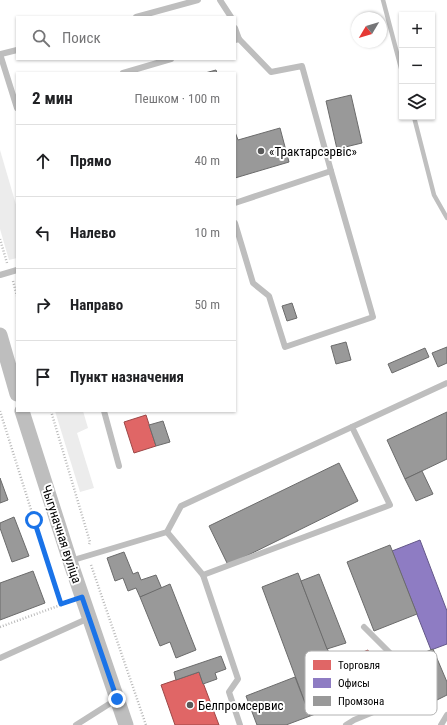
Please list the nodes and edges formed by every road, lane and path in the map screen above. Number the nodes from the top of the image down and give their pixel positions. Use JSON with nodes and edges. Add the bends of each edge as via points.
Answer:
{"nodes":[{"id":1,"x":198,"y":0,"type":"edge"},
{"id":2,"x":220,"y":0,"type":"edge"},
{"id":3,"x":140,"y":16,"type":"edge"},
{"id":4,"x":230,"y":16,"type":"edge"},
{"id":5,"x":237,"y":39,"type":"edge"},
{"id":6,"x":16,"y":50,"type":"edge"},
{"id":7,"x":1,"y":54,"type":"edge"},
{"id":8,"x":168,"y":60,"type":"edge"},
{"id":9,"x":126,"y":72,"type":"edge"},
{"id":10,"x":16,"y":105,"type":"edge"},
{"id":11,"x":331,"y":171,"type":"junction"},
{"id":12,"x":236,"y":204,"type":"edge"},
{"id":13,"x":236,"y":226,"type":"edge"},
{"id":14,"x":16,"y":270,"type":"edge"},
{"id":15,"x":0,"y":275,"type":"edge"},
{"id":16,"x":0,"y":335,"type":"edge"},
{"id":17,"x":447,"y":383,"type":"edge"},
{"id":18,"x":16,"y":390,"type":"edge"},
{"id":19,"x":0,"y":411,"type":"edge"},
{"id":20,"x":22,"y":412,"type":"edge"},
{"id":21,"x":51,"y":412,"type":"edge"},
{"id":22,"x":104,"y":412,"type":"edge"},
{"id":23,"x":352,"y":427,"type":"junction"},
{"id":24,"x":119,"y":466,"type":"dead end"},
{"id":25,"x":167,"y":532,"type":"junction"},
{"id":26,"x":88,"y":556,"type":"junction"},
{"id":27,"x":70,"y":561,"type":"junction"},
{"id":28,"x":203,"y":575,"type":"junction"},
{"id":29,"x":82,"y":597,"type":"junction"},
{"id":30,"x":61,"y":604,"type":"junction"},
{"id":31,"x":89,"y":618,"type":"junction"},
{"id":32,"x":0,"y":627,"type":"edge"},
{"id":33,"x":364,"y":627,"type":"dead end"},
{"id":34,"x":388,"y":651,"type":"edge"},
{"id":35,"x":0,"y":658,"type":"edge"},
{"id":36,"x":117,"y":699,"type":"junction"},
{"id":37,"x":366,"y":715,"type":"edge"},
{"id":38,"x":447,"y":715,"type":"edge"},
{"id":39,"x":76,"y":725,"type":"edge"},
{"id":40,"x":126,"y":725,"type":"edge"},
{"id":41,"x":146,"y":725,"type":"edge"},
{"id":42,"x":240,"y":725,"type":"edge"},
{"id":43,"x":346,"y":725,"type":"edge"},
{"id":44,"x":441,"y":725,"type":"edge"}],
"edges":[{"from":1,"to":3,"type":"lane"},
{"from":2,"to":4,"type":"lane"},
{"from":5,"to":11,"type":"lane","via":[[271,72],[302,66]]},
{"from":6,"to":7,"type":"lane"},
{"from":7,"to":10,"type":"lane"},
{"from":8,"to":9,"type":"lane"},
{"from":11,"to":12,"type":"lane"},
{"from":11,"to":13,"type":"lane","via":[[373,317],[285,346],[269,296],[253,283]]},
{"from":14,"to":15,"type":"lane"},
{"from":16,"to":18,"type":"street"},
{"from":17,"to":23,"type":"lane"},
{"from":19,"to":30,"type":"path"},
{"from":20,"to":27,"type":"street","name":"Чыгуначная вуліца"},
{"from":21,"to":26,"type":"path","via":[[90,542]]},
{"from":22,"to":24,"type":"lane"},
{"from":23,"to":25,"type":"lane","via":[[181,506]]},
{"from":23,"to":28,"type":"lane","via":[[390,505]]},
{"from":25,"to":26,"type":"lane"},
{"from":25,"to":28,"type":"lane"},
{"from":26,"to":27,"type":"lane"},
{"from":26,"to":41,"type":"path"},
{"from":27,"to":29,"type":"street","name":"Чыгуначная вуліца"},
{"from":28,"to":42,"type":"lane","via":[[238,678],[229,692]]},
{"from":29,"to":30,"type":"path"},
{"from":29,"to":31,"type":"street","name":"Чыгуначная вуліца"},
{"from":30,"to":32,"type":"path"},
{"from":31,"to":35,"type":"lane"},
{"from":31,"to":36,"type":"street","name":"Чыгуначная вуліца"},
{"from":33,"to":34,"type":"lane"},
{"from":36,"to":39,"type":"lane"},
{"from":36,"to":40,"type":"street","name":"Чыгуначная вуліца"},
{"from":37,"to":43,"type":"lane"},
{"from":38,"to":44,"type":"lane"}]}
